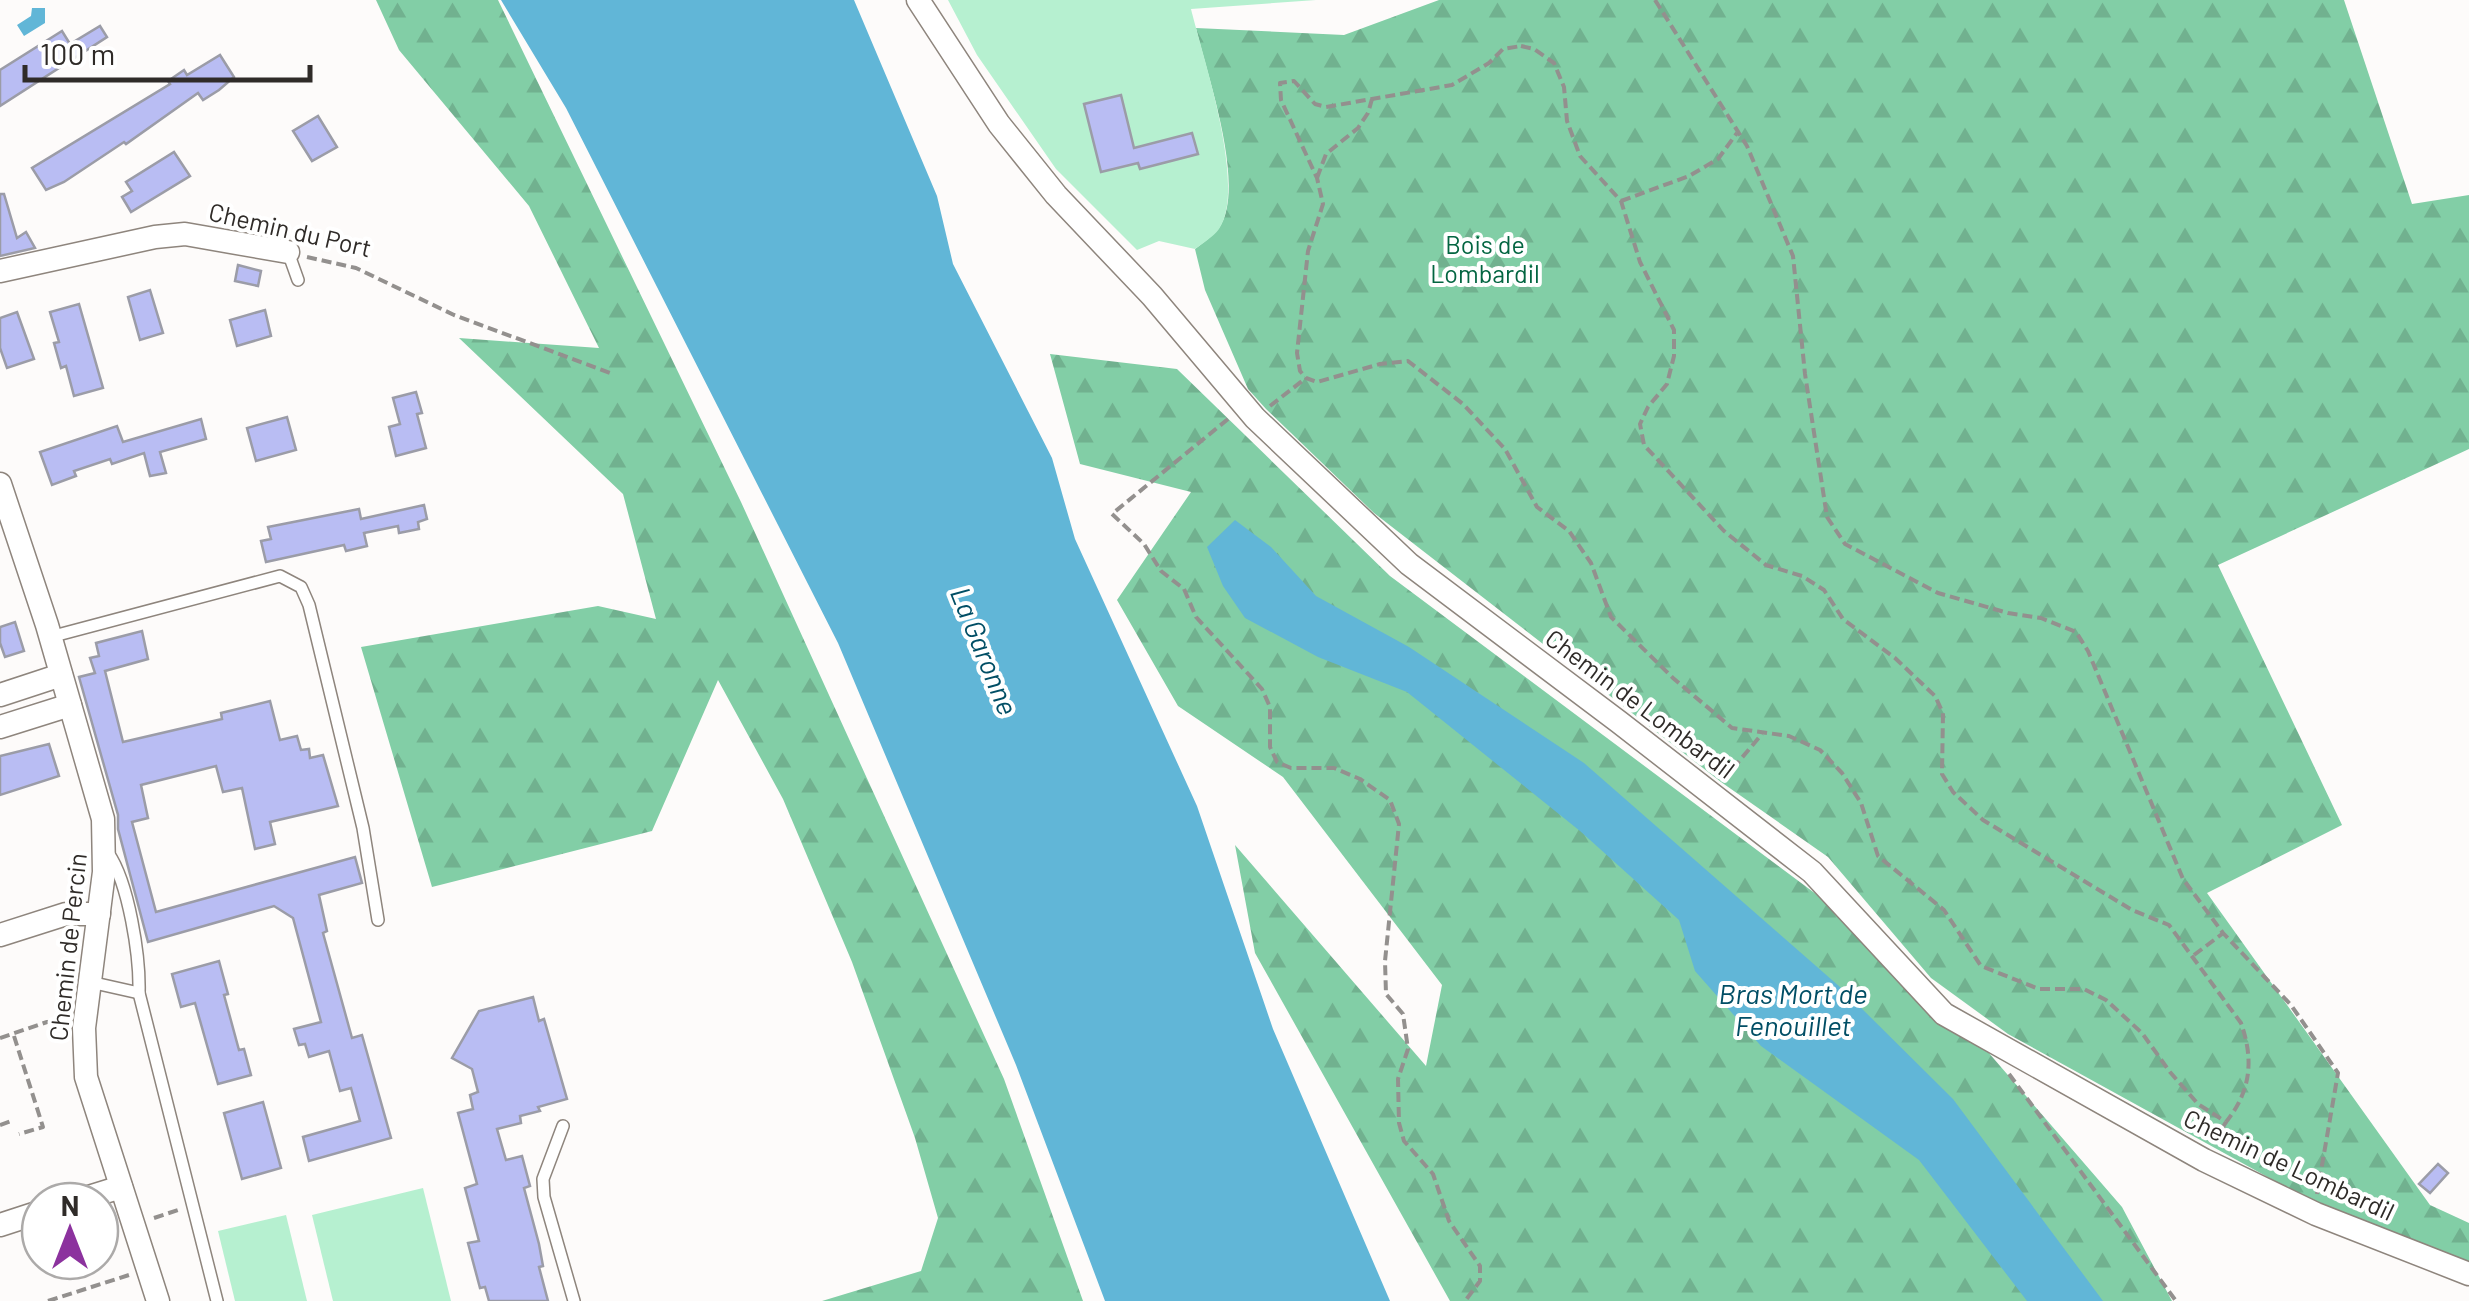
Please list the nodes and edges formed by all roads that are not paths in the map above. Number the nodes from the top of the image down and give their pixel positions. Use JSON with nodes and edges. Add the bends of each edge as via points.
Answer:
{"nodes":[{"id":1,"x":918,"y":0,"type":"edge"},
{"id":2,"x":288,"y":252,"type":"joint"},
{"id":3,"x":0,"y":270,"type":"edge"},
{"id":4,"x":298,"y":280,"type":"dead end"},
{"id":5,"x":0,"y":484,"type":"edge"},
{"id":6,"x":50,"y":637,"type":"junction"},
{"id":7,"x":61,"y":676,"type":"junction"},
{"id":8,"x":0,"y":695,"type":"edge"},
{"id":9,"x":70,"y":705,"type":"junction"},
{"id":10,"x":0,"y":726,"type":"edge"},
{"id":11,"x":106,"y":850,"type":"junction"},
{"id":12,"x":99,"y":914,"type":"junction"},
{"id":13,"x":378,"y":920,"type":"dead end"},
{"id":14,"x":0,"y":935,"type":"edge"},
{"id":15,"x":90,"y":982,"type":"junction"},
{"id":16,"x":139,"y":993,"type":"junction"},
{"id":17,"x":562,"y":1126,"type":"dead end"},
{"id":18,"x":121,"y":1187,"type":"joint"},
{"id":19,"x":2469,"y":1274,"type":"edge"},
{"id":20,"x":158,"y":1301,"type":"edge"},
{"id":21,"x":218,"y":1301,"type":"edge"},
{"id":22,"x":574,"y":1301,"type":"edge"}],
"edges":[{"from":1,"to":19,"type":"street","name":"Chemin de Lombardil","via":[[998,124],[1249,412],[1409,564],[1812,872],[1944,1014],[2204,1160],[2316,1214]]},
{"from":2,"to":3,"type":"street","name":"Chemin du Port","via":[[186,234]]},
{"from":2,"to":4,"type":"lane"},
{"from":5,"to":6,"type":"street","name":"Chemin de Percin"},
{"from":6,"to":7,"type":"street","name":"Chemin de Percin"},
{"from":6,"to":13,"type":"lane","via":[[280,576],[302,588],[363,828]]},
{"from":7,"to":8,"type":"street"},
{"from":7,"to":9,"type":"street","name":"Chemin de Percin"},
{"from":9,"to":10,"type":"street"},
{"from":9,"to":11,"type":"street","name":"Chemin de Percin"},
{"from":11,"to":12,"type":"street","name":"Chemin de Percin"},
{"from":11,"to":16,"type":"lane","via":[[125,898]]},
{"from":12,"to":14,"type":"street","via":[[66,914]]},
{"from":12,"to":15,"type":"street","name":"Chemin de Percin"},
{"from":15,"to":16,"type":"lane"},
{"from":15,"to":18,"type":"street","name":"Chemin de Percin","via":[[86,1077]]},
{"from":16,"to":21,"type":"lane"},
{"from":17,"to":22,"type":"lane","via":[[543,1178],[544,1197]]},
{"from":18,"to":20,"type":"street","name":"Chemin de Percin"}]}
